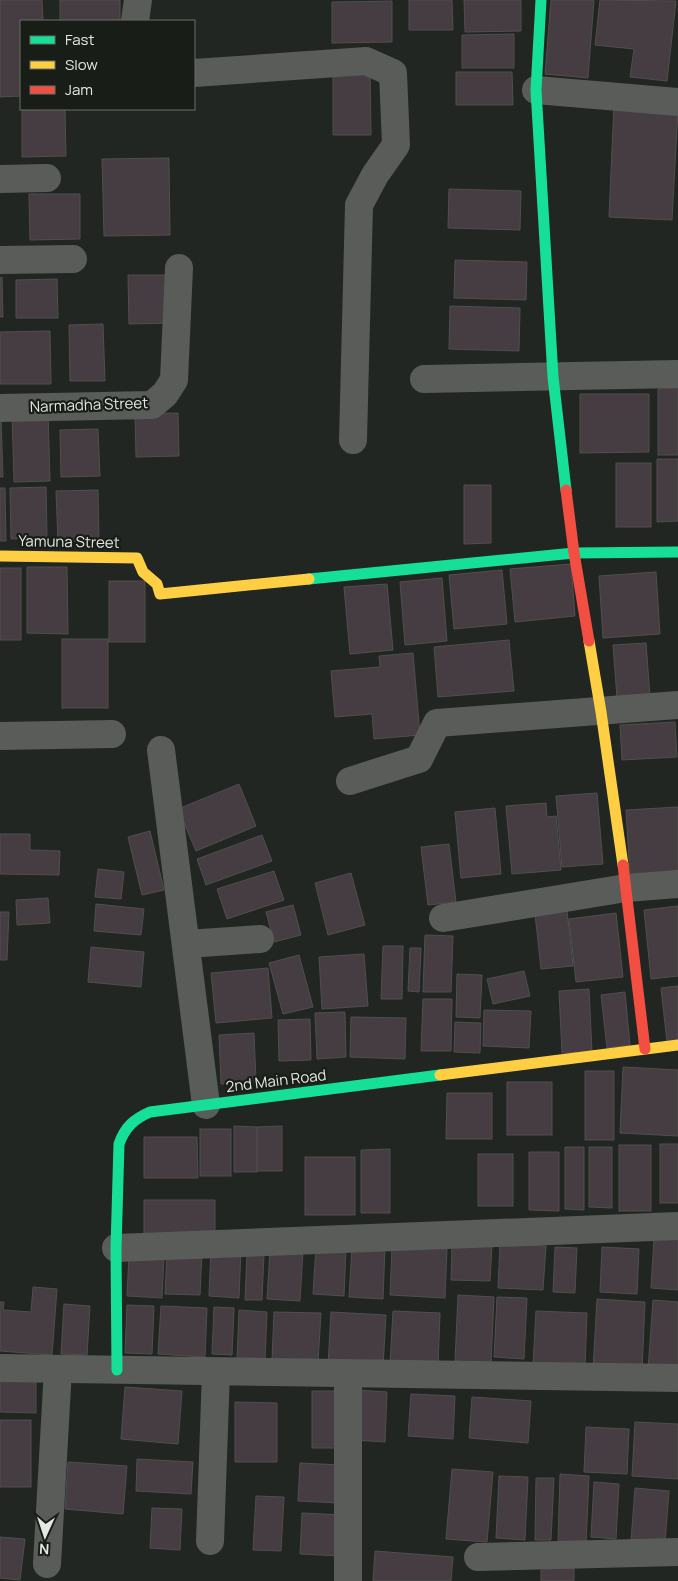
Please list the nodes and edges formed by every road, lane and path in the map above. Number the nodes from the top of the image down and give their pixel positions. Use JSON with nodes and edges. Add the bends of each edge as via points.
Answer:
{"nodes":[{"id":1,"x":138,"y":0,"type":"edge"},
{"id":2,"x":541,"y":0,"type":"edge"},
{"id":3,"x":135,"y":20,"type":"edge"},
{"id":4,"x":195,"y":73,"type":"edge"},
{"id":5,"x":536,"y":90,"type":"junction"},
{"id":6,"x":678,"y":102,"type":"edge"},
{"id":7,"x":47,"y":178,"type":"dead end"},
{"id":8,"x":0,"y":179,"type":"edge"},
{"id":9,"x":74,"y":259,"type":"dead end"},
{"id":10,"x":0,"y":260,"type":"edge"},
{"id":11,"x":179,"y":268,"type":"dead end"},
{"id":12,"x":678,"y":374,"type":"edge"},
{"id":13,"x":553,"y":377,"type":"junction"},
{"id":14,"x":424,"y":378,"type":"dead end"},
{"id":15,"x":0,"y":408,"type":"edge"},
{"id":16,"x":353,"y":440,"type":"dead end"},
{"id":17,"x":678,"y":552,"type":"edge"},
{"id":18,"x":574,"y":553,"type":"junction"},
{"id":19,"x":0,"y":556,"type":"edge"},
{"id":20,"x":678,"y":705,"type":"edge"},
{"id":21,"x":601,"y":712,"type":"junction"},
{"id":22,"x":112,"y":734,"type":"dead end"},
{"id":23,"x":0,"y":736,"type":"edge"},
{"id":24,"x":161,"y":750,"type":"dead end"},
{"id":25,"x":350,"y":781,"type":"dead end"},
{"id":26,"x":678,"y":884,"type":"edge"},
{"id":27,"x":626,"y":888,"type":"junction"},
{"id":28,"x":443,"y":918,"type":"dead end"},
{"id":29,"x":260,"y":939,"type":"dead end"},
{"id":30,"x":187,"y":944,"type":"junction"},
{"id":31,"x":678,"y":1045,"type":"edge"},
{"id":32,"x":645,"y":1049,"type":"junction"},
{"id":33,"x":206,"y":1105,"type":"junction"},
{"id":34,"x":678,"y":1226,"type":"edge"},
{"id":35,"x":116,"y":1248,"type":"junction"},
{"id":36,"x":0,"y":1368,"type":"edge"},
{"id":37,"x":58,"y":1369,"type":"junction"},
{"id":38,"x":117,"y":1370,"type":"junction"},
{"id":39,"x":216,"y":1372,"type":"junction"},
{"id":40,"x":348,"y":1374,"type":"junction"},
{"id":41,"x":678,"y":1378,"type":"edge"},
{"id":42,"x":210,"y":1541,"type":"dead end"},
{"id":43,"x":678,"y":1552,"type":"edge"},
{"id":44,"x":478,"y":1557,"type":"dead end"},
{"id":45,"x":47,"y":1564,"type":"dead end"},
{"id":46,"x":348,"y":1581,"type":"edge"}],
"edges":[{"from":1,"to":3,"type":"street"},
{"from":2,"to":5,"type":"street"},
{"from":4,"to":16,"type":"street","via":[[366,61],[393,73],[396,145],[359,205]]},
{"from":5,"to":6,"type":"street"},
{"from":5,"to":13,"type":"street"},
{"from":7,"to":8,"type":"street"},
{"from":9,"to":10,"type":"street"},
{"from":11,"to":15,"type":"street","name":"Narmadha Street","via":[[174,380],[152,405]]},
{"from":12,"to":13,"type":"street"},
{"from":13,"to":14,"type":"street"},
{"from":13,"to":18,"type":"street"},
{"from":17,"to":18,"type":"street"},
{"from":18,"to":19,"type":"street","name":"Yamuna Street","via":[[160,594],[157,584],[143,572],[138,558]]},
{"from":18,"to":21,"type":"street"},
{"from":20,"to":21,"type":"street"},
{"from":21,"to":25,"type":"street","via":[[437,723],[419,760]]},
{"from":21,"to":27,"type":"street"},
{"from":22,"to":23,"type":"street"},
{"from":24,"to":30,"type":"street"},
{"from":26,"to":27,"type":"street"},
{"from":27,"to":28,"type":"street"},
{"from":27,"to":32,"type":"street"},
{"from":29,"to":30,"type":"street"},
{"from":30,"to":33,"type":"street"},
{"from":31,"to":32,"type":"street","name":"2nd Main Road"},
{"from":32,"to":33,"type":"street","name":"2nd Main Road"},
{"from":33,"to":35,"type":"street","name":"2nd Main Road","via":[[150,1112],[135,1118],[124,1128],[119,1144]]},
{"from":34,"to":35,"type":"street"},
{"from":35,"to":38,"type":"street","name":"2nd Main Road"},
{"from":36,"to":37,"type":"street"},
{"from":37,"to":38,"type":"street"},
{"from":37,"to":45,"type":"street"},
{"from":38,"to":39,"type":"street"},
{"from":39,"to":40,"type":"street"},
{"from":39,"to":42,"type":"street"},
{"from":40,"to":41,"type":"street"},
{"from":40,"to":46,"type":"street"},
{"from":43,"to":44,"type":"street"}]}
